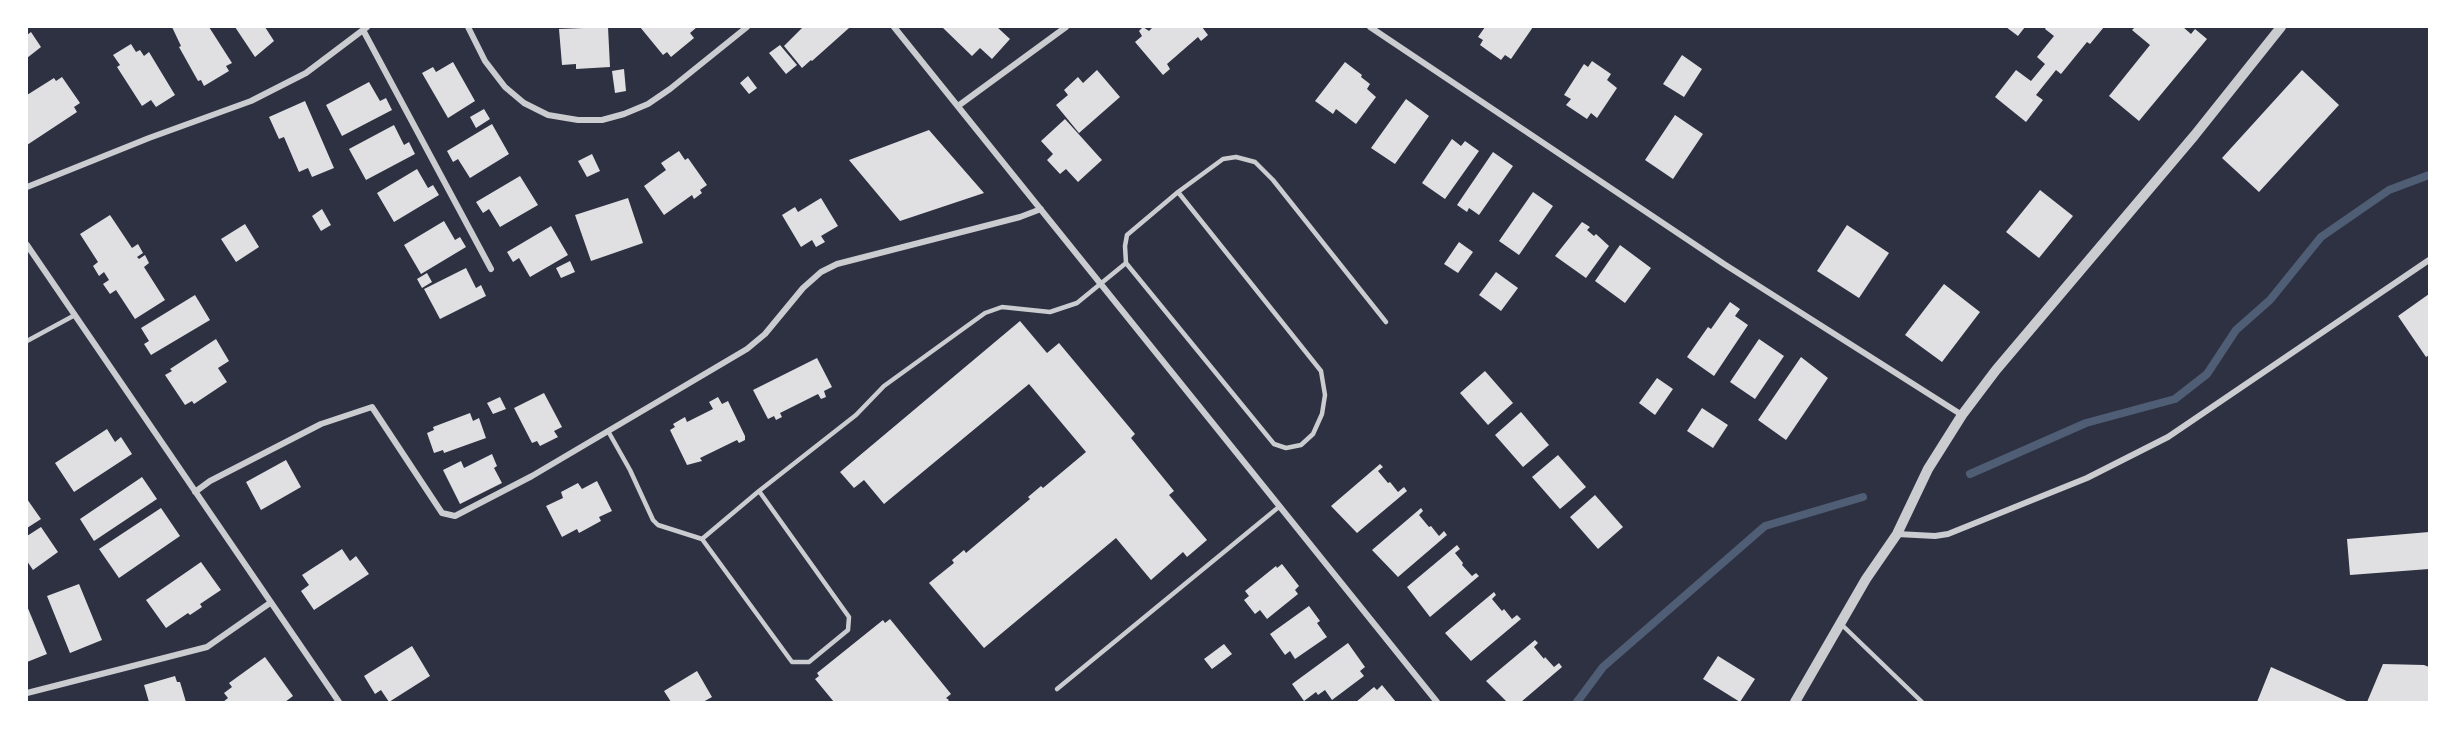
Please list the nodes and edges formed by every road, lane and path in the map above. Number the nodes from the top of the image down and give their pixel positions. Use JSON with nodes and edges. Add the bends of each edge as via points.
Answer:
{"nodes":[{"id":1,"x":468,"y":27,"type":"edge"},
{"id":2,"x":747,"y":27,"type":"edge"},
{"id":3,"x":894,"y":27,"type":"edge"},
{"id":4,"x":1066,"y":27,"type":"edge"},
{"id":5,"x":1370,"y":27,"type":"edge"},
{"id":6,"x":2281,"y":27,"type":"edge"},
{"id":7,"x":365,"y":29,"type":"edge"},
{"id":8,"x":958,"y":106,"type":"junction"},
{"id":9,"x":27,"y":187,"type":"edge"},
{"id":10,"x":1178,"y":192,"type":"junction"},
{"id":11,"x":1041,"y":209,"type":"junction"},
{"id":12,"x":27,"y":245,"type":"edge"},
{"id":13,"x":2429,"y":260,"type":"edge"},
{"id":14,"x":1126,"y":263,"type":"junction"},
{"id":15,"x":491,"y":269,"type":"dead end"},
{"id":16,"x":1102,"y":285,"type":"junction"},
{"id":17,"x":75,"y":315,"type":"junction"},
{"id":18,"x":1386,"y":322,"type":"dead end"},
{"id":19,"x":27,"y":341,"type":"edge"},
{"id":20,"x":1962,"y":416,"type":"junction"},
{"id":21,"x":608,"y":431,"type":"junction"},
{"id":22,"x":759,"y":491,"type":"junction"},
{"id":23,"x":195,"y":492,"type":"junction"},
{"id":24,"x":1280,"y":506,"type":"junction"},
{"id":25,"x":1898,"y":534,"type":"junction"},
{"id":26,"x":702,"y":539,"type":"junction"},
{"id":27,"x":270,"y":603,"type":"junction"},
{"id":28,"x":1840,"y":624,"type":"junction"},
{"id":29,"x":1057,"y":689,"type":"dead end"},
{"id":30,"x":27,"y":693,"type":"edge"},
{"id":31,"x":339,"y":702,"type":"edge"},
{"id":32,"x":1437,"y":702,"type":"edge"},
{"id":33,"x":1795,"y":702,"type":"edge"},
{"id":34,"x":1922,"y":702,"type":"edge"}],
"edges":[{"from":1,"to":2,"type":"street","via":[[485,61],[505,87],[524,103],[548,115],[578,120],[602,120],[648,104]]},
{"from":3,"to":8,"type":"street"},
{"from":4,"to":8,"type":"street"},
{"from":5,"to":20,"type":"street","via":[[1724,264]]},
{"from":6,"to":20,"type":"street","via":[[1996,369]]},
{"from":7,"to":9,"type":"street","via":[[306,73],[250,101]]},
{"from":7,"to":15,"type":"street"},
{"from":8,"to":11,"type":"street"},
{"from":10,"to":14,"type":"lane","via":[[1127,235]]},
{"from":10,"to":14,"type":"lane","via":[[1321,370],[1326,395],[1313,434],[1301,444],[1286,448],[1274,444]]},
{"from":10,"to":18,"type":"lane","via":[[1223,159],[1236,157],[1255,162]]},
{"from":11,"to":16,"type":"street"},
{"from":11,"to":21,"type":"street","via":[[837,264],[821,272],[747,349]]},
{"from":12,"to":17,"type":"street"},
{"from":13,"to":25,"type":"street","via":[[2168,437],[2087,478],[1948,534]]},
{"from":14,"to":16,"type":"lane"},
{"from":16,"to":22,"type":"lane","via":[[1077,303],[1050,312],[1002,307],[985,314],[884,386],[856,415]]},
{"from":16,"to":24,"type":"street"},
{"from":17,"to":19,"type":"lane"},
{"from":17,"to":23,"type":"street"},
{"from":20,"to":25,"type":"street","via":[[1928,469]]},
{"from":21,"to":23,"type":"street","via":[[455,516],[442,513],[372,407],[321,423]]},
{"from":21,"to":26,"type":"lane","via":[[653,520]]},
{"from":22,"to":26,"type":"lane"},
{"from":22,"to":26,"type":"lane","via":[[849,617],[848,630],[809,662],[792,662]]},
{"from":23,"to":27,"type":"street"},
{"from":24,"to":29,"type":"lane"},
{"from":24,"to":32,"type":"street"},
{"from":25,"to":28,"type":"street"},
{"from":27,"to":30,"type":"street","via":[[207,647]]},
{"from":27,"to":31,"type":"street"},
{"from":28,"to":33,"type":"street"},
{"from":28,"to":34,"type":"lane"}]}
